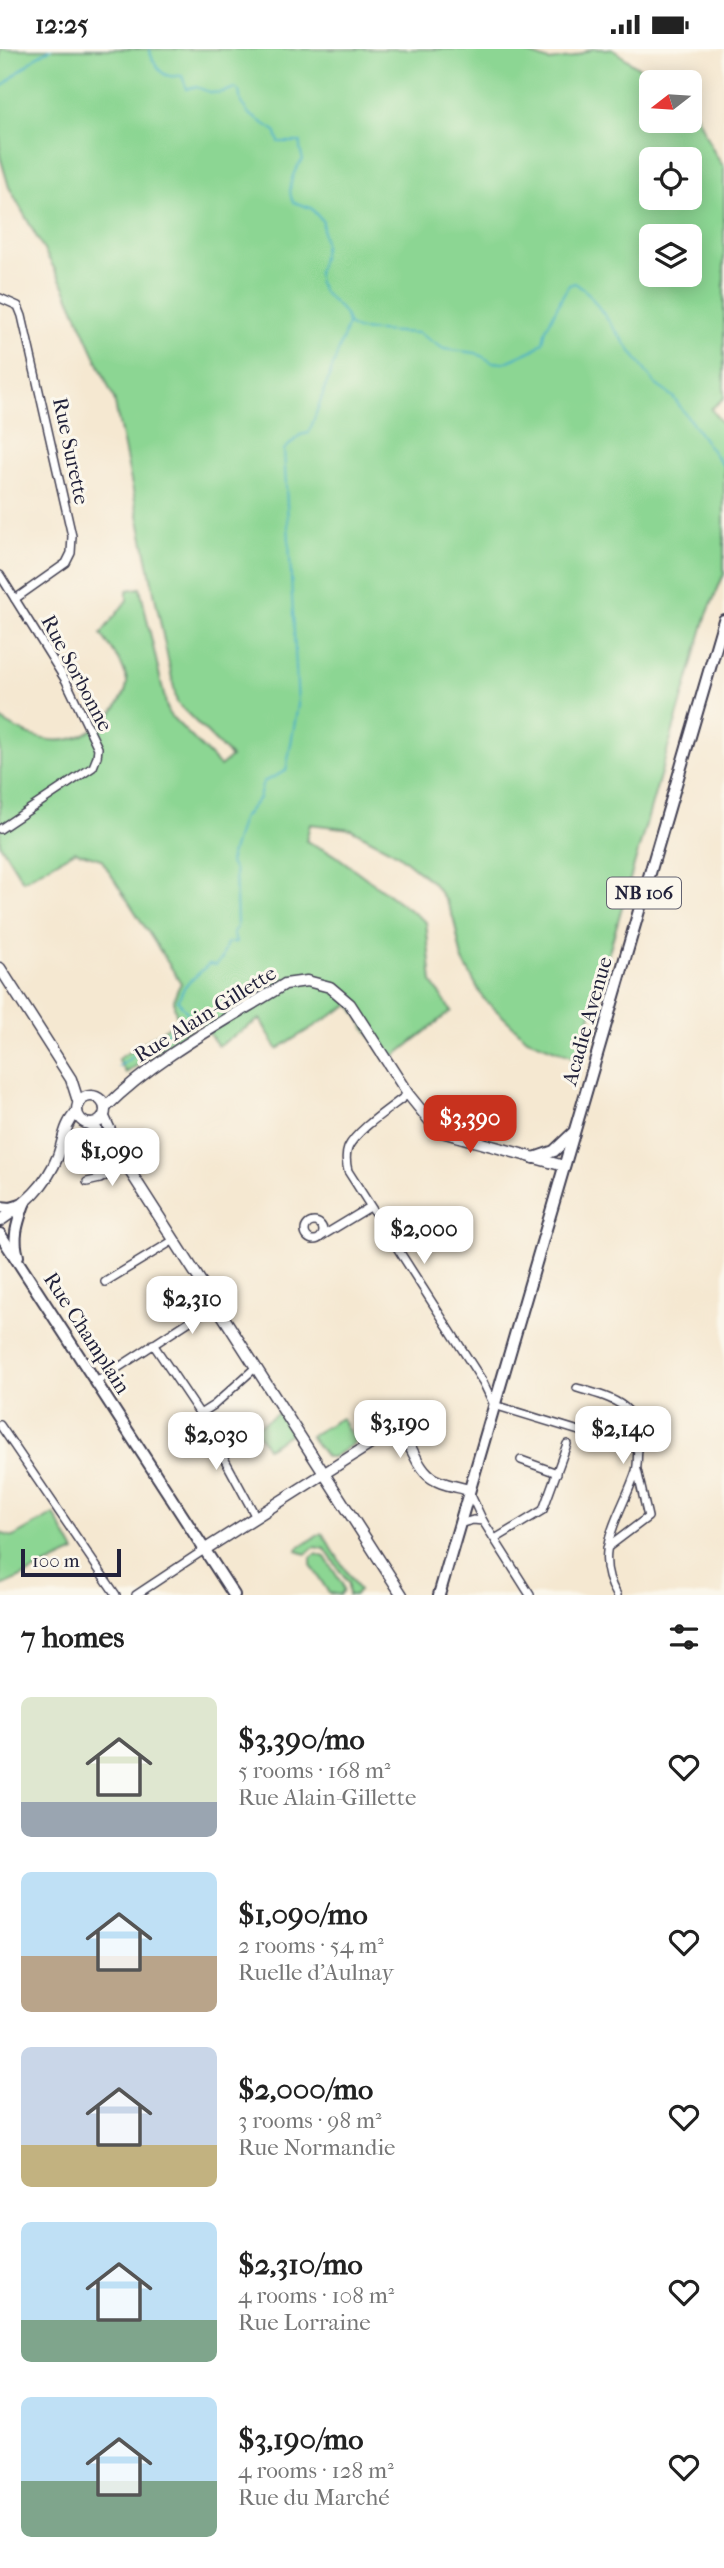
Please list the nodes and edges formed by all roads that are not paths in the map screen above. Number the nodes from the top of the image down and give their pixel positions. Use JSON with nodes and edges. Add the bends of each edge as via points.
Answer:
{"nodes":[{"id":1,"x":0,"y":298,"type":"edge"},
{"id":2,"x":0,"y":575,"type":"edge"},
{"id":3,"x":15,"y":599,"type":"junction"},
{"id":4,"x":724,"y":620,"type":"edge"},
{"id":5,"x":0,"y":829,"type":"edge"},
{"id":6,"x":0,"y":968,"type":"edge"},
{"id":7,"x":71,"y":1079,"type":"junction"},
{"id":8,"x":126,"y":1087,"type":"junction"},
{"id":9,"x":408,"y":1094,"type":"junction"},
{"id":10,"x":94,"y":1096,"type":"junction"},
{"id":11,"x":78,"y":1108,"type":"junction"},
{"id":12,"x":104,"y":1112,"type":"junction"},
{"id":13,"x":88,"y":1123,"type":"junction"},
{"id":14,"x":575,"y":1131,"type":"junction"},
{"id":15,"x":65,"y":1133,"type":"junction"},
{"id":16,"x":534,"y":1158,"type":"junction"},
{"id":17,"x":124,"y":1163,"type":"junction"},
{"id":18,"x":564,"y":1166,"type":"junction"},
{"id":19,"x":87,"y":1182,"type":"dead end"},
{"id":20,"x":24,"y":1204,"type":"junction"},
{"id":21,"x":0,"y":1207,"type":"edge"},
{"id":22,"x":370,"y":1207,"type":"junction"},
{"id":23,"x":0,"y":1221,"type":"edge"},
{"id":24,"x":0,"y":1234,"type":"edge"},
{"id":25,"x":322,"y":1236,"type":"dead end"},
{"id":26,"x":174,"y":1240,"type":"junction"},
{"id":27,"x":20,"y":1265,"type":"junction"},
{"id":28,"x":105,"y":1282,"type":"dead end"},
{"id":29,"x":216,"y":1304,"type":"junction"},
{"id":30,"x":153,"y":1345,"type":"junction"},
{"id":31,"x":256,"y":1367,"type":"junction"},
{"id":32,"x":96,"y":1382,"type":"junction"},
{"id":33,"x":483,"y":1382,"type":"junction"},
{"id":34,"x":501,"y":1382,"type":"junction"},
{"id":35,"x":577,"y":1388,"type":"dead end"},
{"id":36,"x":494,"y":1405,"type":"junction"},
{"id":37,"x":200,"y":1414,"type":"junction"},
{"id":38,"x":0,"y":1426,"type":"edge"},
{"id":39,"x":567,"y":1444,"type":"dead end"},
{"id":40,"x":638,"y":1449,"type":"junction"},
{"id":41,"x":521,"y":1460,"type":"dead end"},
{"id":42,"x":636,"y":1469,"type":"junction"},
{"id":43,"x":324,"y":1473,"type":"junction"},
{"id":44,"x":557,"y":1473,"type":"junction"},
{"id":45,"x":468,"y":1490,"type":"junction"},
{"id":46,"x":256,"y":1517,"type":"junction"},
{"id":47,"x":483,"y":1521,"type":"junction"},
{"id":48,"x":459,"y":1524,"type":"junction"},
{"id":49,"x":495,"y":1539,"type":"junction"},
{"id":50,"x":606,"y":1549,"type":"junction"},
{"id":51,"x":204,"y":1550,"type":"junction"},
{"id":52,"x":116,"y":1595,"type":"edge"},
{"id":53,"x":135,"y":1595,"type":"edge"},
{"id":54,"x":234,"y":1595,"type":"edge"},
{"id":55,"x":402,"y":1595,"type":"edge"},
{"id":56,"x":439,"y":1595,"type":"edge"},
{"id":57,"x":530,"y":1595,"type":"edge"},
{"id":58,"x":617,"y":1595,"type":"edge"}],
"edges":[{"from":1,"to":3,"type":"street","name":"Rue Surette","via":[[18,306],[22,316],[72,536],[66,563]]},
{"from":2,"to":3,"type":"street","name":"Rue Sorbonne"},
{"from":3,"to":5,"type":"street","name":"Rue Sorbonne","via":[[66,681],[98,748],[93,767]]},
{"from":4,"to":14,"type":"main road","name":"Acadie Avenue","number":"NB 106"},
{"from":6,"to":7,"type":"street"},
{"from":7,"to":10,"type":"street"},
{"from":7,"to":11,"type":"street"},
{"from":8,"to":9,"type":"street","name":"Rue Alain-Gillette","via":[[285,984],[307,981],[330,987],[350,1004]]},
{"from":8,"to":10,"type":"street","name":"Rue Alain-Gillette"},
{"from":8,"to":12,"type":"street","name":"Rue Alain-Gillette"},
{"from":9,"to":16,"type":"street","name":"Rue Alain-Gillette","via":[[438,1131]]},
{"from":9,"to":22,"type":"street","via":[[348,1147],[348,1171]]},
{"from":10,"to":11,"type":"street","via":[[84,1098]]},
{"from":10,"to":12,"type":"street"},
{"from":11,"to":13,"type":"street"},
{"from":11,"to":15,"type":"street"},
{"from":12,"to":13,"type":"street","via":[[98,1123]]},
{"from":12,"to":17,"type":"street"},
{"from":13,"to":15,"type":"street"},
{"from":13,"to":17,"type":"street"},
{"from":14,"to":16,"type":"main road","via":[[554,1151]]},
{"from":14,"to":18,"type":"main road","name":"Acadie Avenue","number":"NB 106"},
{"from":15,"to":20,"type":"street","via":[[48,1178]]},
{"from":16,"to":18,"type":"street","name":"Rue Alain-Gillette"},
{"from":17,"to":19,"type":"street"},
{"from":17,"to":26,"type":"street"},
{"from":18,"to":34,"type":"main road","name":"Acadie Avenue","number":"NB 106"},
{"from":20,"to":21,"type":"main road"},
{"from":20,"to":23,"type":"street"},
{"from":20,"to":27,"type":"main road","via":[[16,1229]]},
{"from":22,"to":25,"type":"street"},
{"from":22,"to":33,"type":"street"},
{"from":24,"to":27,"type":"main road","name":"Rue Champlain"},
{"from":26,"to":28,"type":"street"},
{"from":26,"to":29,"type":"street"},
{"from":27,"to":32,"type":"main road","name":"Rue Champlain"},
{"from":29,"to":30,"type":"street"},
{"from":29,"to":31,"type":"street"},
{"from":30,"to":32,"type":"street"},
{"from":30,"to":37,"type":"street"},
{"from":31,"to":37,"type":"street"},
{"from":31,"to":43,"type":"street"},
{"from":32,"to":51,"type":"main road","name":"Rue Champlain"},
{"from":33,"to":34,"type":"street"},
{"from":33,"to":36,"type":"street"},
{"from":34,"to":36,"type":"main road","name":"Acadie Avenue","number":"NB 106"},
{"from":35,"to":40,"type":"street","via":[[624,1407],[638,1428]]},
{"from":36,"to":40,"type":"street"},
{"from":36,"to":45,"type":"main road","name":"Acadie Avenue","number":"NB 106"},
{"from":37,"to":46,"type":"street"},
{"from":38,"to":52,"type":"street"},
{"from":39,"to":44,"type":"street"},
{"from":40,"to":42,"type":"street"},
{"from":41,"to":44,"type":"street"},
{"from":42,"to":50,"type":"street"},
{"from":42,"to":50,"type":"street","via":[[648,1517]]},
{"from":43,"to":45,"type":"street","via":[[392,1434],[409,1445],[430,1478]]},
{"from":43,"to":46,"type":"street"},
{"from":43,"to":55,"type":"street"},
{"from":44,"to":49,"type":"street","via":[[543,1510]]},
{"from":45,"to":47,"type":"street"},
{"from":45,"to":48,"type":"main road","name":"Acadie Avenue","number":"NB 106"},
{"from":46,"to":51,"type":"street"},
{"from":47,"to":48,"type":"street"},
{"from":47,"to":49,"type":"street"},
{"from":48,"to":56,"type":"main road","name":"Acadie Avenue","number":"NB 106"},
{"from":49,"to":57,"type":"street"},
{"from":50,"to":58,"type":"street","via":[[605,1568]]},
{"from":51,"to":53,"type":"street"},
{"from":51,"to":54,"type":"main road","name":"Rue Champlain"}]}
